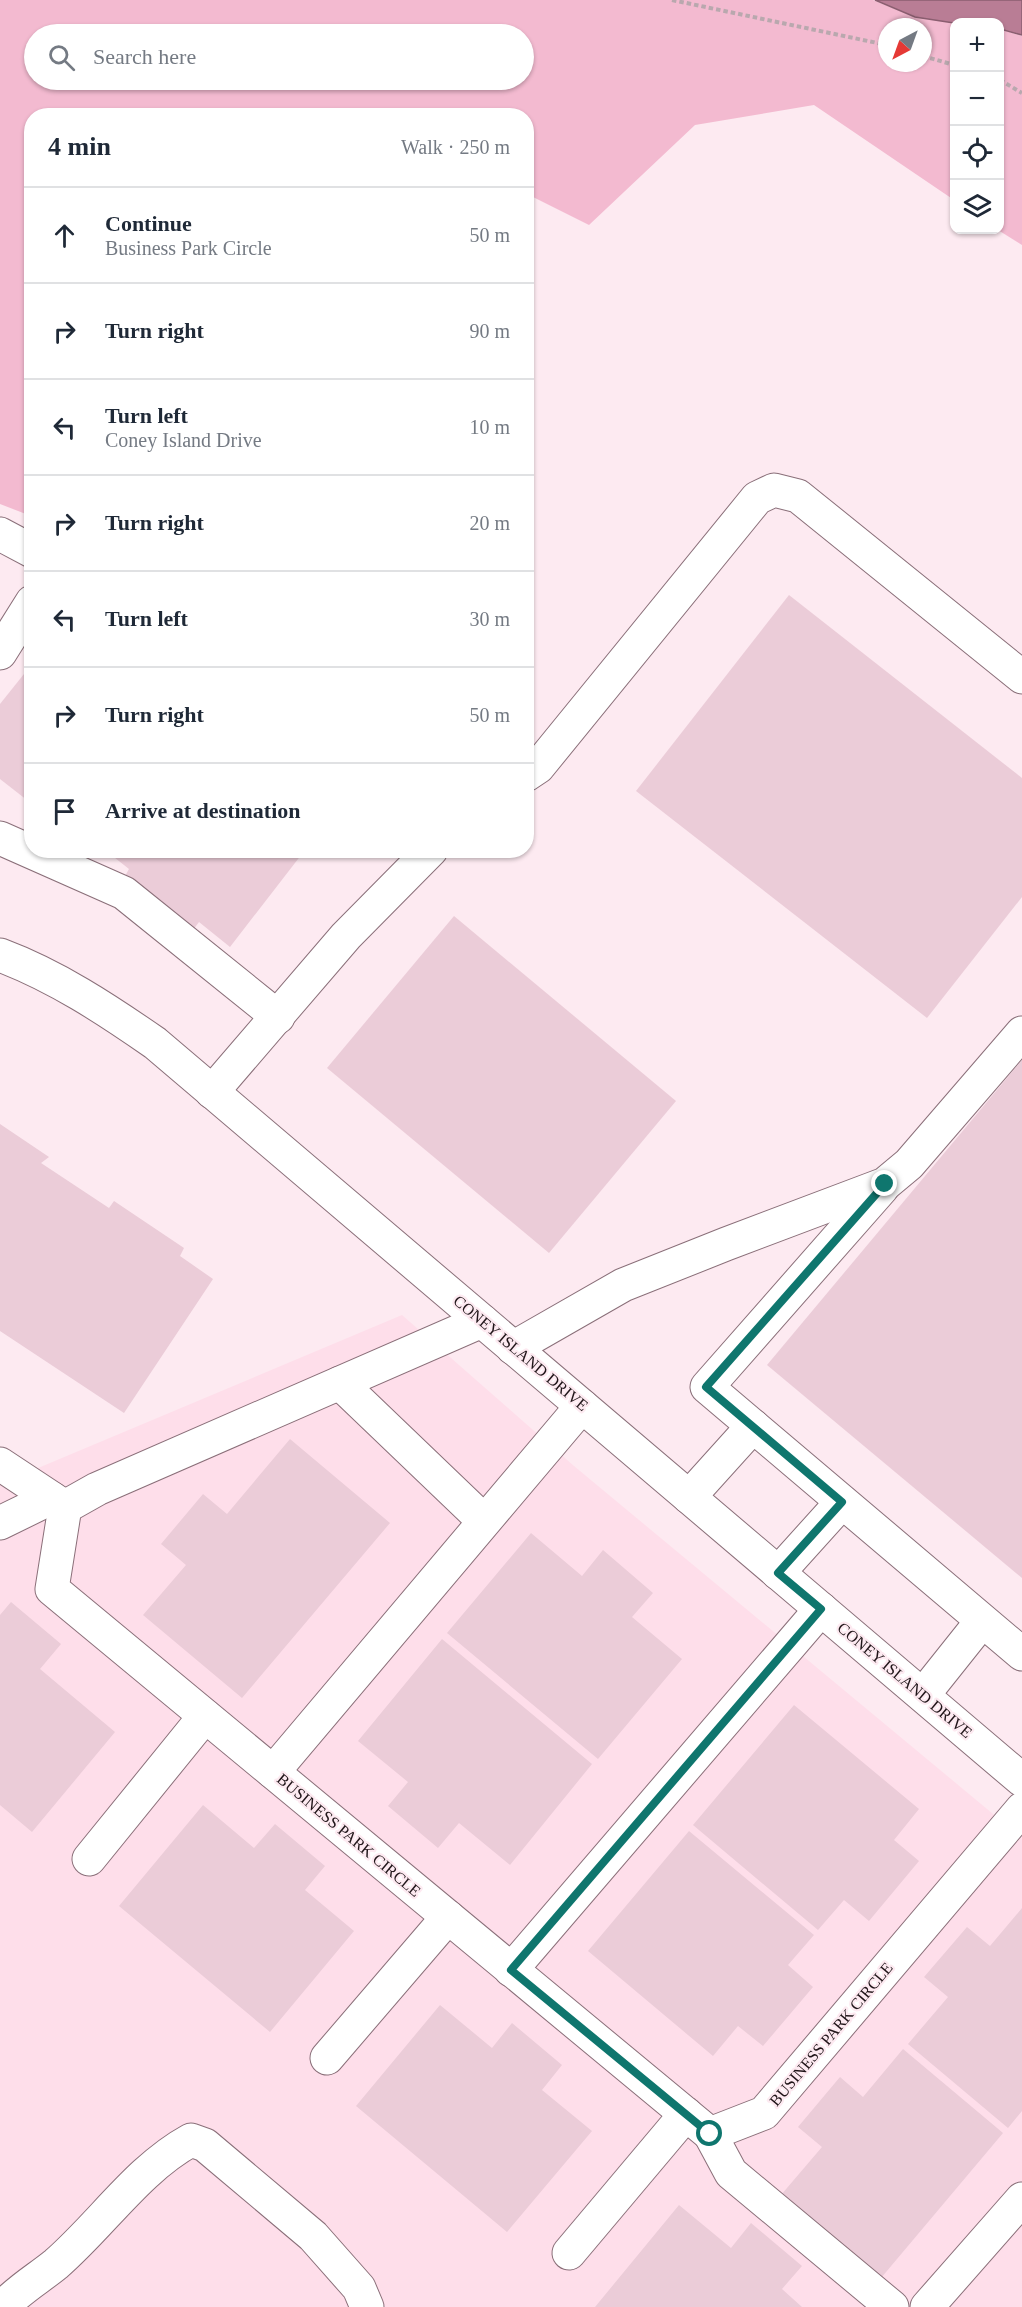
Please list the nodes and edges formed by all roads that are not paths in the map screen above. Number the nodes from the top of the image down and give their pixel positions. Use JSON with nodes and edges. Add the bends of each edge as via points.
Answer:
{"nodes":[{"id":1,"x":0,"y":534,"type":"edge"},
{"id":2,"x":24,"y":547,"type":"edge"},
{"id":3,"x":24,"y":615,"type":"edge"},
{"id":4,"x":0,"y":653,"type":"edge"},
{"id":5,"x":1022,"y":677,"type":"edge"},
{"id":6,"x":534,"y":770,"type":"edge"},
{"id":7,"x":0,"y":838,"type":"edge"},
{"id":8,"x":24,"y":849,"type":"edge"},
{"id":9,"x":45,"y":858,"type":"edge"},
{"id":10,"x":422,"y":858,"type":"edge"},
{"id":11,"x":0,"y":955,"type":"edge"},
{"id":12,"x":278,"y":1017,"type":"junction"},
{"id":13,"x":1022,"y":1033,"type":"edge"},
{"id":14,"x":212,"y":1092,"type":"junction"},
{"id":15,"x":885,"y":1184,"type":"junction"},
{"id":16,"x":482,"y":1321,"type":"junction"},
{"id":17,"x":513,"y":1348,"type":"junction"},
{"id":18,"x":340,"y":1383,"type":"junction"},
{"id":19,"x":582,"y":1406,"type":"junction"},
{"id":20,"x":753,"y":1426,"type":"junction"},
{"id":21,"x":0,"y":1464,"type":"edge"},
{"id":22,"x":688,"y":1497,"type":"junction"},
{"id":23,"x":842,"y":1502,"type":"junction"},
{"id":24,"x":58,"y":1503,"type":"junction"},
{"id":25,"x":484,"y":1521,"type":"junction"},
{"id":26,"x":0,"y":1523,"type":"edge"},
{"id":27,"x":778,"y":1573,"type":"junction"},
{"id":28,"x":821,"y":1609,"type":"junction"},
{"id":29,"x":982,"y":1621,"type":"junction"},
{"id":30,"x":1022,"y":1654,"type":"edge"},
{"id":31,"x":923,"y":1695,"type":"junction"},
{"id":32,"x":205,"y":1716,"type":"junction"},
{"id":33,"x":1017,"y":1765,"type":"edge"},
{"id":34,"x":273,"y":1772,"type":"junction"},
{"id":35,"x":1022,"y":1809,"type":"edge"},
{"id":36,"x":89,"y":1859,"type":"dead end"},
{"id":37,"x":448,"y":1917,"type":"junction"},
{"id":38,"x":511,"y":1970,"type":"junction"},
{"id":39,"x":327,"y":2058,"type":"dead end"},
{"id":40,"x":698,"y":2124,"type":"junction"},
{"id":41,"x":1022,"y":2199,"type":"edge"},
{"id":42,"x":569,"y":2253,"type":"dead end"},
{"id":43,"x":3,"y":2307,"type":"edge"},
{"id":44,"x":367,"y":2307,"type":"edge"},
{"id":45,"x":892,"y":2307,"type":"edge"},
{"id":46,"x":927,"y":2307,"type":"edge"}],
"edges":[{"from":1,"to":2,"type":"street"},
{"from":3,"to":4,"type":"street"},
{"from":5,"to":6,"type":"street","via":[[798,496],[774,490],[757,498]]},
{"from":7,"to":8,"type":"street"},
{"from":9,"to":12,"type":"street","via":[[124,893]]},
{"from":10,"to":12,"type":"street","via":[[346,936]]},
{"from":11,"to":14,"type":"street","name":"CONEY ISLAND DRIVE","via":[[96,1002],[155,1043]]},
{"from":12,"to":14,"type":"street"},
{"from":13,"to":15,"type":"street","via":[[909,1164]]},
{"from":14,"to":16,"type":"street","name":"CONEY ISLAND DRIVE"},
{"from":15,"to":17,"type":"street","via":[[623,1285]]},
{"from":15,"to":20,"type":"street","via":[[706,1387]]},
{"from":16,"to":17,"type":"street","name":"CONEY ISLAND DRIVE"},
{"from":16,"to":18,"type":"street"},
{"from":17,"to":19,"type":"street","name":"CONEY ISLAND DRIVE"},
{"from":18,"to":24,"type":"street"},
{"from":18,"to":25,"type":"street"},
{"from":19,"to":22,"type":"street","name":"CONEY ISLAND DRIVE"},
{"from":19,"to":25,"type":"street"},
{"from":20,"to":22,"type":"street"},
{"from":20,"to":23,"type":"street"},
{"from":21,"to":24,"type":"street"},
{"from":22,"to":27,"type":"street","name":"CONEY ISLAND DRIVE"},
{"from":23,"to":27,"type":"street"},
{"from":23,"to":29,"type":"street"},
{"from":24,"to":26,"type":"street"},
{"from":24,"to":32,"type":"street","name":"BUSINESS PARK CIRCLE","via":[[52,1589]]},
{"from":25,"to":34,"type":"street"},
{"from":27,"to":28,"type":"street","name":"CONEY ISLAND DRIVE"},
{"from":28,"to":31,"type":"street","name":"CONEY ISLAND DRIVE"},
{"from":28,"to":38,"type":"street"},
{"from":29,"to":30,"type":"street"},
{"from":29,"to":31,"type":"street"},
{"from":31,"to":33,"type":"street","name":"CONEY ISLAND DRIVE"},
{"from":32,"to":34,"type":"street","name":"BUSINESS PARK CIRCLE"},
{"from":32,"to":36,"type":"street"},
{"from":34,"to":37,"type":"street","name":"BUSINESS PARK CIRCLE"},
{"from":35,"to":40,"type":"street","name":"BUSINESS PARK CIRCLE","via":[[764,2113]]},
{"from":37,"to":38,"type":"street","name":"BUSINESS PARK CIRCLE"},
{"from":37,"to":39,"type":"street"},
{"from":38,"to":40,"type":"street","name":"BUSINESS PARK CIRCLE"},
{"from":40,"to":42,"type":"street"},
{"from":40,"to":45,"type":"street","via":[[731,2173]]},
{"from":41,"to":46,"type":"street"},
{"from":43,"to":44,"type":"street","via":[[56,2264],[174,2149],[191,2140],[205,2145],[313,2236],[359,2288]]}]}
